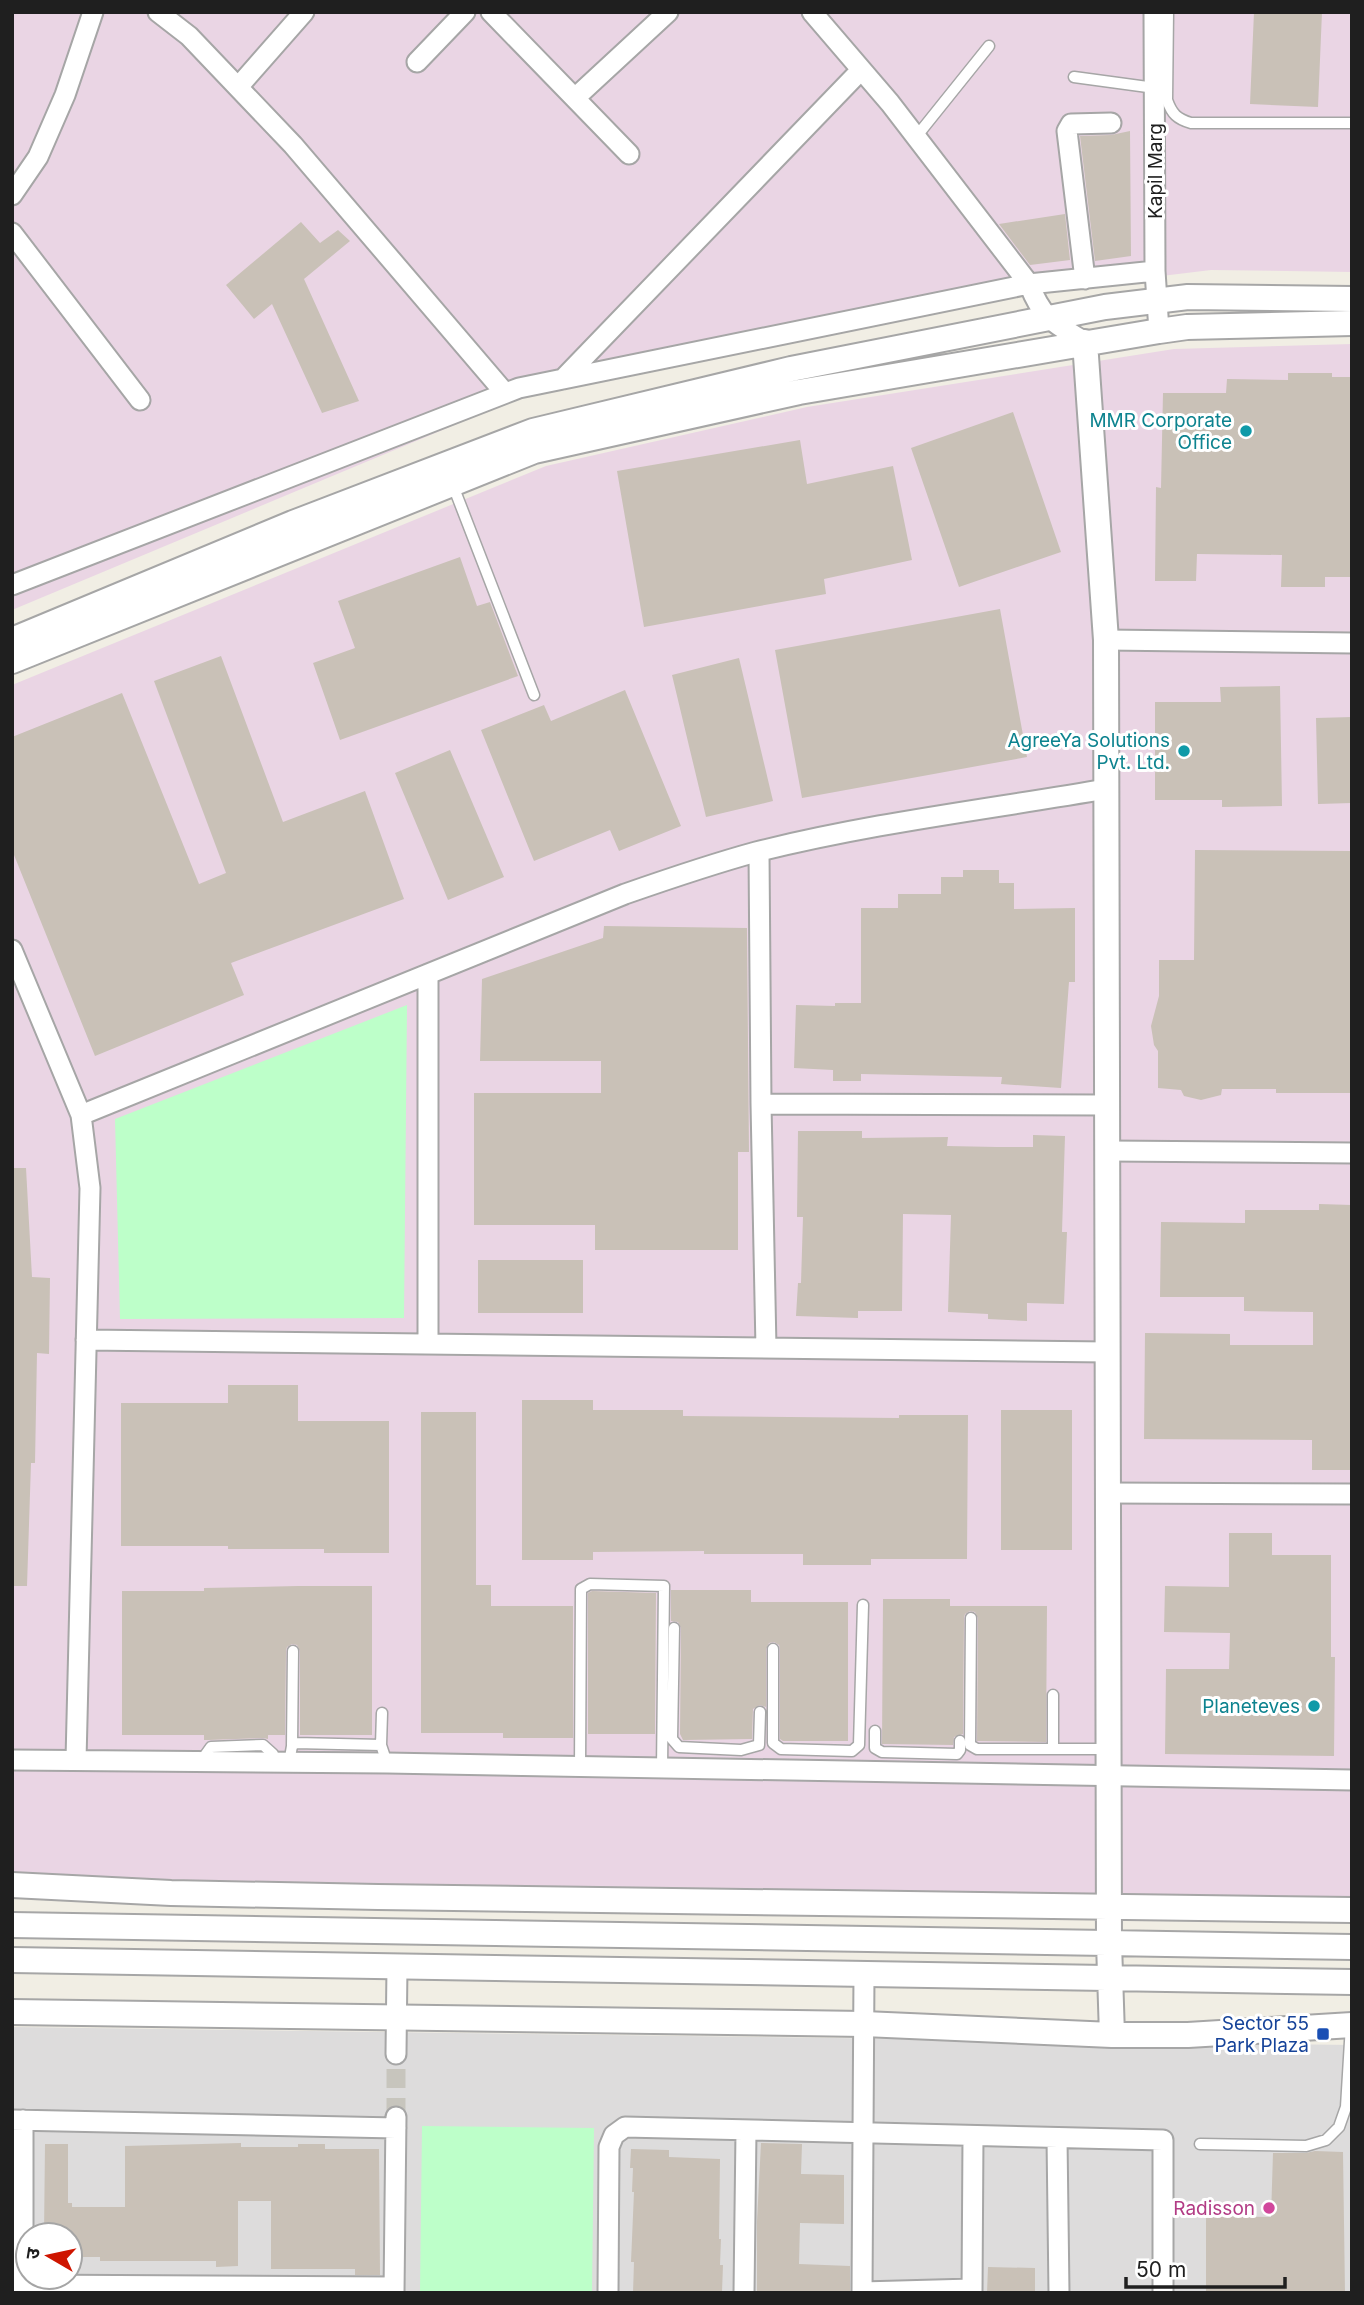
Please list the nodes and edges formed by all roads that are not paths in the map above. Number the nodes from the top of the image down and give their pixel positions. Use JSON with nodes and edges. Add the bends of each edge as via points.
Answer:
{"nodes":[{"id":1,"x":93,"y":12,"type":"edge"},
{"id":2,"x":158,"y":12,"type":"edge"},
{"id":3,"x":304,"y":12,"type":"edge"},
{"id":4,"x":464,"y":12,"type":"edge"},
{"id":5,"x":491,"y":12,"type":"edge"},
{"id":6,"x":668,"y":12,"type":"edge"},
{"id":7,"x":811,"y":12,"type":"edge"},
{"id":8,"x":1154,"y":12,"type":"edge"},
{"id":9,"x":1168,"y":12,"type":"edge"},
{"id":10,"x":989,"y":46,"type":"dead end"},
{"id":11,"x":417,"y":62,"type":"dead end"},
{"id":12,"x":861,"y":70,"type":"junction"},
{"id":13,"x":1074,"y":77,"type":"dead end"},
{"id":14,"x":239,"y":86,"type":"junction"},
{"id":15,"x":1155,"y":88,"type":"junction"},
{"id":16,"x":575,"y":98,"type":"junction"},
{"id":17,"x":1111,"y":123,"type":"dead end"},
{"id":18,"x":1352,"y":123,"type":"edge"},
{"id":19,"x":916,"y":137,"type":"junction"},
{"id":20,"x":629,"y":154,"type":"dead end"},
{"id":21,"x":12,"y":194,"type":"edge"},
{"id":22,"x":12,"y":233,"type":"edge"},
{"id":23,"x":1156,"y":271,"type":"junction"},
{"id":24,"x":1085,"y":279,"type":"junction"},
{"id":25,"x":1029,"y":285,"type":"junction"},
{"id":26,"x":1352,"y":299,"type":"edge"},
{"id":27,"x":1156,"y":300,"type":"junction"},
{"id":28,"x":1046,"y":319,"type":"junction"},
{"id":29,"x":1352,"y":323,"type":"edge"},
{"id":30,"x":1159,"y":331,"type":"junction"},
{"id":31,"x":1084,"y":342,"type":"junction"},
{"id":32,"x":563,"y":379,"type":"junction"},
{"id":33,"x":505,"y":393,"type":"junction"},
{"id":34,"x":140,"y":400,"type":"dead end"},
{"id":35,"x":452,"y":483,"type":"junction"},
{"id":36,"x":12,"y":584,"type":"edge"},
{"id":37,"x":12,"y":640,"type":"edge"},
{"id":38,"x":1106,"y":640,"type":"junction"},
{"id":39,"x":1352,"y":643,"type":"edge"},
{"id":40,"x":12,"y":661,"type":"edge"},
{"id":41,"x":534,"y":695,"type":"dead end"},
{"id":42,"x":1107,"y":789,"type":"junction"},
{"id":43,"x":759,"y":852,"type":"junction"},
{"id":44,"x":12,"y":950,"type":"edge"},
{"id":45,"x":428,"y":974,"type":"junction"},
{"id":46,"x":761,"y":1104,"type":"junction"},
{"id":47,"x":1107,"y":1105,"type":"junction"},
{"id":48,"x":81,"y":1115,"type":"junction"},
{"id":49,"x":1108,"y":1151,"type":"junction"},
{"id":50,"x":1352,"y":1153,"type":"edge"},
{"id":51,"x":86,"y":1340,"type":"junction"},
{"id":52,"x":428,"y":1344,"type":"junction"},
{"id":53,"x":766,"y":1348,"type":"junction"},
{"id":54,"x":1108,"y":1352,"type":"junction"},
{"id":55,"x":1108,"y":1493,"type":"junction"},
{"id":56,"x":1352,"y":1494,"type":"edge"},
{"id":57,"x":863,"y":1605,"type":"dead end"},
{"id":58,"x":971,"y":1618,"type":"dead end"},
{"id":59,"x":674,"y":1628,"type":"dead end"},
{"id":60,"x":773,"y":1649,"type":"dead end"},
{"id":61,"x":293,"y":1651,"type":"dead end"},
{"id":62,"x":1053,"y":1695,"type":"dead end"},
{"id":63,"x":760,"y":1712,"type":"dead end"},
{"id":64,"x":382,"y":1713,"type":"dead end"},
{"id":65,"x":875,"y":1731,"type":"dead end"},
{"id":66,"x":960,"y":1741,"type":"dead end"},
{"id":67,"x":679,"y":1747,"type":"junction"},
{"id":68,"x":781,"y":1749,"type":"junction"},
{"id":69,"x":1053,"y":1749,"type":"junction"},
{"id":70,"x":1109,"y":1749,"type":"junction"},
{"id":71,"x":741,"y":1750,"type":"junction"},
{"id":72,"x":852,"y":1751,"type":"junction"},
{"id":73,"x":882,"y":1752,"type":"junction"},
{"id":74,"x":384,"y":1754,"type":"junction"},
{"id":75,"x":285,"y":1757,"type":"junction"},
{"id":76,"x":12,"y":1760,"type":"edge"},
{"id":77,"x":76,"y":1760,"type":"junction"},
{"id":78,"x":957,"y":1764,"type":"junction"},
{"id":79,"x":580,"y":1768,"type":"junction"},
{"id":80,"x":670,"y":1769,"type":"junction"},
{"id":81,"x":741,"y":1770,"type":"junction"},
{"id":82,"x":780,"y":1771,"type":"junction"},
{"id":83,"x":852,"y":1772,"type":"junction"},
{"id":84,"x":881,"y":1773,"type":"junction"},
{"id":85,"x":1109,"y":1776,"type":"junction"},
{"id":86,"x":1352,"y":1780,"type":"edge"},
{"id":87,"x":12,"y":1885,"type":"edge"},
{"id":88,"x":1109,"y":1906,"type":"junction"},
{"id":89,"x":1352,"y":1910,"type":"edge"},
{"id":90,"x":12,"y":1925,"type":"edge"},
{"id":91,"x":1109,"y":1943,"type":"junction"},
{"id":92,"x":1352,"y":1947,"type":"edge"},
{"id":93,"x":12,"y":1960,"type":"edge"},
{"id":94,"x":397,"y":1966,"type":"junction"},
{"id":95,"x":864,"y":1973,"type":"junction"},
{"id":96,"x":1109,"y":1978,"type":"junction"},
{"id":97,"x":1352,"y":1982,"type":"edge"},
{"id":98,"x":12,"y":2012,"type":"edge"},
{"id":99,"x":1352,"y":2018,"type":"edge"},
{"id":100,"x":396,"y":2019,"type":"junction"},
{"id":101,"x":864,"y":2024,"type":"junction"},
{"id":102,"x":1351,"y":2025,"type":"edge"},
{"id":103,"x":1112,"y":2035,"type":"junction"},
{"id":104,"x":396,"y":2054,"type":"tunnel mouth"},
{"id":105,"x":18,"y":2120,"type":"edge"},
{"id":106,"x":746,"y":2131,"type":"junction"},
{"id":107,"x":863,"y":2133,"type":"junction"},
{"id":108,"x":973,"y":2136,"type":"junction"},
{"id":109,"x":1057,"y":2138,"type":"junction"},
{"id":110,"x":1200,"y":2144,"type":"dead end"},
{"id":111,"x":21,"y":2221,"type":"edge"},
{"id":112,"x":84,"y":2289,"type":"edge"},
{"id":113,"x":394,"y":2290,"type":"edge"},
{"id":114,"x":972,"y":2291,"type":"edge"},
{"id":115,"x":862,"y":2292,"type":"edge"},
{"id":116,"x":608,"y":2293,"type":"edge"},
{"id":117,"x":744,"y":2293,"type":"edge"},
{"id":118,"x":1059,"y":2293,"type":"edge"},
{"id":119,"x":1163,"y":2293,"type":"edge"}],
"edges":[{"from":1,"to":21,"type":"street","via":[[38,157]]},
{"from":2,"to":14,"type":"street"},
{"from":3,"to":14,"type":"street"},
{"from":4,"to":11,"type":"street"},
{"from":5,"to":16,"type":"street"},
{"from":6,"to":16,"type":"street"},
{"from":7,"to":12,"type":"street"},
{"from":8,"to":15,"type":"street","name":"Kapil Marg"},
{"from":9,"to":18,"type":"lane","via":[[1167,100],[1179,120]]},
{"from":10,"to":19,"type":"lane"},
{"from":12,"to":19,"type":"street"},
{"from":12,"to":32,"type":"street"},
{"from":13,"to":15,"type":"lane"},
{"from":14,"to":33,"type":"street"},
{"from":15,"to":23,"type":"street","name":"Kapil Marg"},
{"from":16,"to":20,"type":"street"},
{"from":17,"to":24,"type":"street","via":[[1071,124],[1067,131]]},
{"from":19,"to":25,"type":"street"},
{"from":22,"to":34,"type":"street"},
{"from":23,"to":24,"type":"street"},
{"from":23,"to":27,"type":"street","name":"Kapil Marg"},
{"from":24,"to":25,"type":"street"},
{"from":25,"to":28,"type":"street"},
{"from":25,"to":32,"type":"street"},
{"from":26,"to":27,"type":"street"},
{"from":27,"to":28,"type":"street"},
{"from":27,"to":30,"type":"street","name":"Kapil Marg"},
{"from":28,"to":31,"type":"street"},
{"from":28,"to":37,"type":"street","via":[[791,369],[533,430]]},
{"from":29,"to":30,"type":"street"},
{"from":30,"to":31,"type":"street"},
{"from":31,"to":35,"type":"street","via":[[799,393],[547,448]]},
{"from":31,"to":38,"type":"street"},
{"from":32,"to":33,"type":"street"},
{"from":33,"to":36,"type":"street"},
{"from":35,"to":40,"type":"street"},
{"from":35,"to":41,"type":"lane"},
{"from":38,"to":39,"type":"street"},
{"from":38,"to":42,"type":"street"},
{"from":42,"to":43,"type":"street","via":[[844,833]]},
{"from":42,"to":47,"type":"street"},
{"from":43,"to":45,"type":"street","via":[[625,894]]},
{"from":43,"to":46,"type":"street"},
{"from":44,"to":48,"type":"street"},
{"from":45,"to":48,"type":"street"},
{"from":45,"to":52,"type":"street"},
{"from":46,"to":47,"type":"street"},
{"from":46,"to":53,"type":"street"},
{"from":47,"to":49,"type":"street"},
{"from":48,"to":51,"type":"street","via":[[90,1188]]},
{"from":49,"to":50,"type":"street"},
{"from":49,"to":54,"type":"street"},
{"from":51,"to":52,"type":"street"},
{"from":51,"to":77,"type":"street"},
{"from":52,"to":53,"type":"street"},
{"from":53,"to":54,"type":"street"},
{"from":54,"to":55,"type":"street"},
{"from":55,"to":56,"type":"street"},
{"from":55,"to":70,"type":"street"},
{"from":57,"to":72,"type":"lane","via":[[859,1745]]},
{"from":58,"to":69,"type":"lane","via":[[970,1745],[976,1749]]},
{"from":59,"to":67,"type":"lane","via":[[672,1739]]},
{"from":60,"to":68,"type":"lane","via":[[773,1743]]},
{"from":61,"to":75,"type":"lane"},
{"from":62,"to":69,"type":"lane"},
{"from":63,"to":71,"type":"lane","via":[[759,1745]]},
{"from":64,"to":74,"type":"lane"},
{"from":65,"to":73,"type":"lane","via":[[875,1748]]},
{"from":66,"to":78,"type":"lane"},
{"from":67,"to":71,"type":"lane"},
{"from":67,"to":80,"type":"lane"},
{"from":68,"to":72,"type":"lane"},
{"from":68,"to":82,"type":"lane"},
{"from":69,"to":70,"type":"lane"},
{"from":70,"to":85,"type":"street"},
{"from":71,"to":81,"type":"lane"},
{"from":72,"to":83,"type":"lane"},
{"from":73,"to":78,"type":"lane"},
{"from":73,"to":84,"type":"lane"},
{"from":74,"to":75,"type":"street"},
{"from":74,"to":79,"type":"street"},
{"from":75,"to":77,"type":"street","via":[[201,1762]]},
{"from":76,"to":77,"type":"street"},
{"from":78,"to":84,"type":"street"},
{"from":78,"to":85,"type":"street"},
{"from":79,"to":80,"type":"street"},
{"from":79,"to":80,"type":"lane","via":[[581,1589],[590,1584],[650,1584],[664,1586]]},
{"from":80,"to":81,"type":"street"},
{"from":81,"to":82,"type":"street"},
{"from":82,"to":83,"type":"street"},
{"from":83,"to":84,"type":"street"},
{"from":85,"to":86,"type":"street"},
{"from":85,"to":88,"type":"street"},
{"from":87,"to":88,"type":"street","via":[[364,1897]]},
{"from":88,"to":89,"type":"street"},
{"from":88,"to":91,"type":"street"},
{"from":90,"to":91,"type":"street"},
{"from":91,"to":92,"type":"street"},
{"from":91,"to":96,"type":"street"},
{"from":93,"to":94,"type":"street"},
{"from":94,"to":95,"type":"street"},
{"from":94,"to":100,"type":"street"},
{"from":95,"to":96,"type":"street"},
{"from":95,"to":101,"type":"street"},
{"from":96,"to":97,"type":"street"},
{"from":96,"to":103,"type":"street"},
{"from":98,"to":100,"type":"street"},
{"from":99,"to":102,"type":"lane"},
{"from":100,"to":101,"type":"street"},
{"from":100,"to":104,"type":"street"},
{"from":101,"to":103,"type":"street"},
{"from":101,"to":107,"type":"street"},
{"from":102,"to":103,"type":"street"},
{"from":102,"to":110,"type":"lane","via":[[1346,2107],[1339,2127],[1326,2140],[1306,2146]]},
{"from":105,"to":111,"type":"street"},
{"from":105,"to":113,"type":"street","via":[[396,2123]]},
{"from":106,"to":107,"type":"street"},
{"from":106,"to":116,"type":"street","via":[[625,2127],[614,2135],[609,2147]]},
{"from":106,"to":117,"type":"street"},
{"from":107,"to":108,"type":"street"},
{"from":107,"to":115,"type":"street"},
{"from":108,"to":109,"type":"street"},
{"from":108,"to":114,"type":"street"},
{"from":109,"to":118,"type":"street"},
{"from":109,"to":119,"type":"street","via":[[1163,2140]]},
{"from":112,"to":113,"type":"street"},
{"from":114,"to":115,"type":"street"}]}
